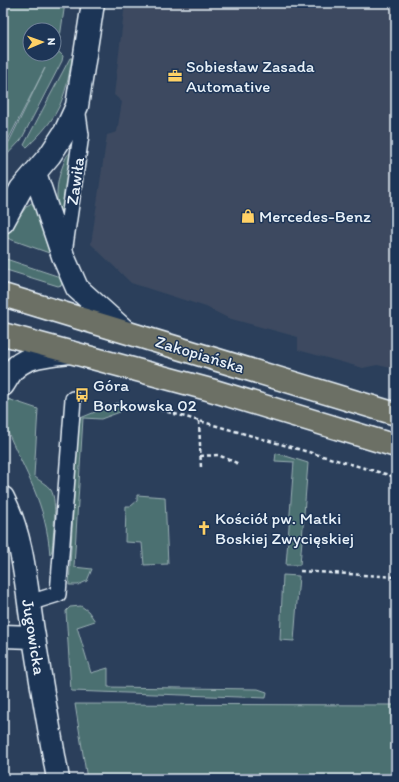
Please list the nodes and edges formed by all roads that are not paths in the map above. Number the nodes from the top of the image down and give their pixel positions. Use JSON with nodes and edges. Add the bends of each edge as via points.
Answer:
{"nodes":[{"id":1,"x":93,"y":3,"type":"edge"},
{"id":2,"x":77,"y":106,"type":"junction"},
{"id":3,"x":35,"y":173,"type":"junction"},
{"id":4,"x":12,"y":191,"type":"edge"},
{"id":5,"x":3,"y":222,"type":"edge"},
{"id":6,"x":63,"y":256,"type":"junction"},
{"id":7,"x":3,"y":295,"type":"edge"},
{"id":8,"x":125,"y":331,"type":"junction"},
{"id":9,"x":3,"y":334,"type":"edge"},
{"id":10,"x":70,"y":352,"type":"junction"},
{"id":11,"x":3,"y":385,"type":"edge"},
{"id":12,"x":73,"y":399,"type":"dead end"},
{"id":13,"x":396,"y":414,"type":"edge"},
{"id":14,"x":396,"y":446,"type":"edge"},
{"id":15,"x":3,"y":498,"type":"edge"},
{"id":16,"x":29,"y":603,"type":"junction"},
{"id":17,"x":3,"y":636,"type":"edge"},
{"id":18,"x":33,"y":637,"type":"junction"},
{"id":19,"x":58,"y":779,"type":"edge"}],
"edges":[{"from":1,"to":2,"type":"street","name":"Zawiła"},
{"from":2,"to":3,"type":"street","name":"Zawiła","via":[[65,132]]},
{"from":2,"to":6,"type":"lane","name":"Zawiła","via":[[81,136]]},
{"from":3,"to":4,"type":"street","name":"Zawiła"},
{"from":3,"to":6,"type":"street","name":"Zawiła"},
{"from":4,"to":5,"type":"street","name":"Zawiła"},
{"from":6,"to":8,"type":"street","name":"Zawiła","via":[[77,288]]},
{"from":7,"to":8,"type":"main road","name":"Zakopiańska"},
{"from":8,"to":13,"type":"main road","name":"Zakopiańska"},
{"from":9,"to":10,"type":"main road","name":"Zakopiańska"},
{"from":10,"to":11,"type":"street","via":[[28,360],[16,367]]},
{"from":10,"to":14,"type":"main road","name":"Zakopiańska","via":[[211,390]]},
{"from":12,"to":16,"type":"lane","via":[[58,594]]},
{"from":15,"to":16,"type":"street","name":"Jugowicka","via":[[17,535]]},
{"from":16,"to":18,"type":"street","name":"Jugowicka"},
{"from":17,"to":18,"type":"street"},
{"from":18,"to":19,"type":"street","name":"Jugowicka"}]}
